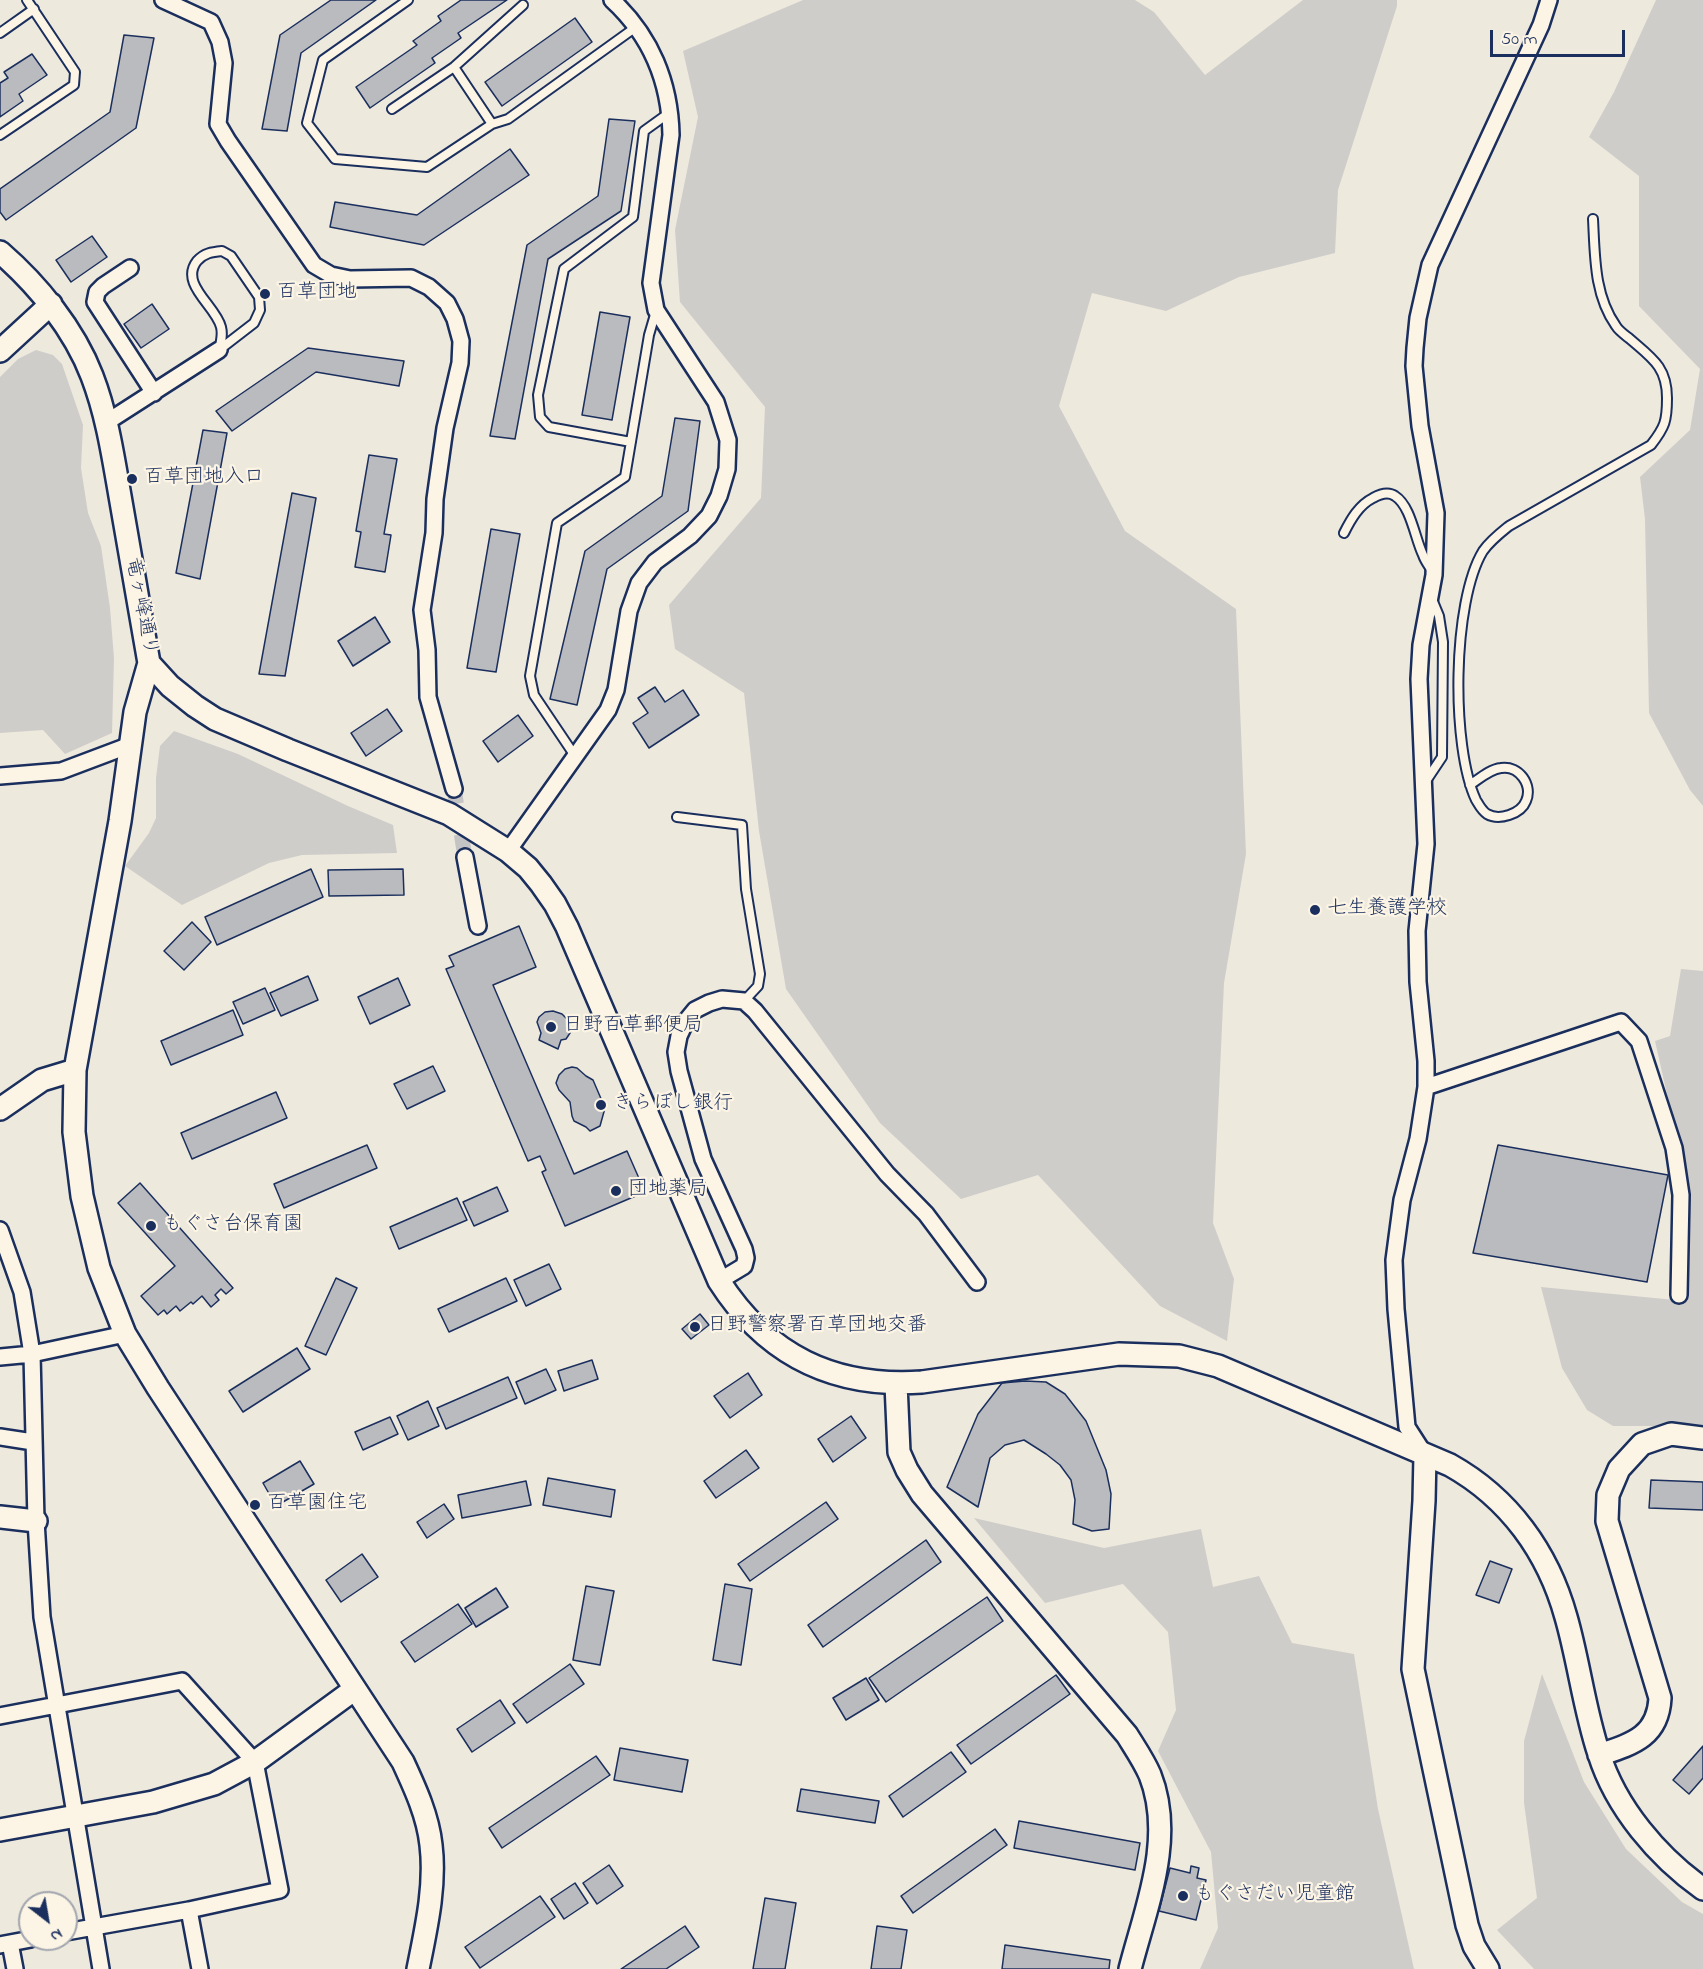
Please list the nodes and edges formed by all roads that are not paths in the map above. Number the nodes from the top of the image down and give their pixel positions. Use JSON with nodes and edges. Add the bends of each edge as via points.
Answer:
{"nodes":[{"id":1,"x":27,"y":0,"type":"edge"},
{"id":2,"x":163,"y":0,"type":"edge"},
{"id":3,"x":408,"y":0,"type":"edge"},
{"id":4,"x":612,"y":0,"type":"edge"},
{"id":5,"x":1549,"y":0,"type":"edge"},
{"id":6,"x":523,"y":5,"type":"dead end"},
{"id":7,"x":34,"y":9,"type":"junction"},
{"id":8,"x":636,"y":27,"type":"junction"},
{"id":9,"x":0,"y":33,"type":"edge"},
{"id":10,"x":454,"y":67,"type":"junction"},
{"id":11,"x":392,"y":109,"type":"dead end"},
{"id":12,"x":670,"y":112,"type":"junction"},
{"id":13,"x":492,"y":124,"type":"junction"},
{"id":14,"x":0,"y":135,"type":"edge"},
{"id":15,"x":1593,"y":219,"type":"dead end"},
{"id":16,"x":0,"y":252,"type":"edge"},
{"id":17,"x":130,"y":268,"type":"dead end"},
{"id":18,"x":51,"y":304,"type":"junction"},
{"id":19,"x":656,"y":310,"type":"junction"},
{"id":20,"x":219,"y":350,"type":"junction"},
{"id":21,"x":0,"y":351,"type":"edge"},
{"id":22,"x":154,"y":393,"type":"junction"},
{"id":23,"x":107,"y":422,"type":"junction"},
{"id":24,"x":631,"y":442,"type":"junction"},
{"id":25,"x":1344,"y":533,"type":"dead end"},
{"id":26,"x":1434,"y":575,"type":"junction"},
{"id":27,"x":1431,"y":595,"type":"junction"},
{"id":28,"x":149,"y":663,"type":"junction"},
{"id":29,"x":1443,"y":694,"type":"junction"},
{"id":30,"x":1458,"y":695,"type":"junction"},
{"id":31,"x":130,"y":745,"type":"junction"},
{"id":32,"x":575,"y":756,"type":"junction"},
{"id":33,"x":0,"y":776,"type":"edge"},
{"id":34,"x":1424,"y":785,"type":"junction"},
{"id":35,"x":1470,"y":785,"type":"junction"},
{"id":36,"x":454,"y":789,"type":"tunnel mouth"},
{"id":37,"x":677,"y":817,"type":"dead end"},
{"id":38,"x":508,"y":851,"type":"junction"},
{"id":39,"x":465,"y":857,"type":"tunnel mouth"},
{"id":40,"x":478,"y":926,"type":"dead end"},
{"id":41,"x":744,"y":1001,"type":"junction"},
{"id":42,"x":75,"y":1070,"type":"junction"},
{"id":43,"x":1426,"y":1087,"type":"junction"},
{"id":44,"x":0,"y":1109,"type":"edge"},
{"id":45,"x":0,"y":1230,"type":"edge"},
{"id":46,"x":719,"y":1281,"type":"junction"},
{"id":47,"x":976,"y":1282,"type":"dead end"},
{"id":48,"x":1679,"y":1295,"type":"dead end"},
{"id":49,"x":125,"y":1334,"type":"junction"},
{"id":50,"x":32,"y":1354,"type":"junction"},
{"id":51,"x":0,"y":1357,"type":"edge"},
{"id":52,"x":896,"y":1384,"type":"junction"},
{"id":53,"x":0,"y":1437,"type":"edge"},
{"id":54,"x":1703,"y":1438,"type":"edge"},
{"id":55,"x":33,"y":1442,"type":"junction"},
{"id":56,"x":1425,"y":1455,"type":"junction"},
{"id":57,"x":0,"y":1517,"type":"edge"},
{"id":58,"x":36,"y":1521,"type":"junction"},
{"id":59,"x":355,"y":1689,"type":"junction"},
{"id":60,"x":56,"y":1707,"type":"junction"},
{"id":61,"x":0,"y":1716,"type":"edge"},
{"id":62,"x":1599,"y":1755,"type":"junction"},
{"id":63,"x":255,"y":1762,"type":"junction"},
{"id":64,"x":76,"y":1817,"type":"junction"},
{"id":65,"x":0,"y":1830,"type":"edge"},
{"id":66,"x":1703,"y":1889,"type":"edge"},
{"id":67,"x":189,"y":1910,"type":"junction"},
{"id":68,"x":93,"y":1926,"type":"junction"},
{"id":69,"x":78,"y":1929,"type":"edge"},
{"id":70,"x":5,"y":1944,"type":"edge"},
{"id":71,"x":15,"y":1969,"type":"edge"},
{"id":72,"x":101,"y":1969,"type":"edge"},
{"id":73,"x":200,"y":1969,"type":"edge"},
{"id":74,"x":418,"y":1969,"type":"edge"},
{"id":75,"x":1130,"y":1969,"type":"edge"},
{"id":76,"x":1488,"y":1969,"type":"edge"}],
"edges":[{"from":1,"to":7,"type":"lane"},
{"from":2,"to":36,"type":"street","via":[[211,22],[224,63],[218,124],[314,265],[331,275],[350,279],[411,278],[447,303],[455,319],[461,341],[460,363],[445,428],[422,610],[428,697]]},
{"from":3,"to":13,"type":"lane","via":[[323,60],[307,123],[335,159],[427,167]]},
{"from":4,"to":8,"type":"street"},
{"from":5,"to":26,"type":"street","via":[[1430,265],[1418,318],[1414,366],[1436,513]]},
{"from":6,"to":10,"type":"lane"},
{"from":7,"to":9,"type":"lane"},
{"from":7,"to":14,"type":"lane","via":[[75,72],[74,85]]},
{"from":8,"to":12,"type":"street","via":[[657,63]]},
{"from":8,"to":13,"type":"lane","via":[[507,119]]},
{"from":10,"to":11,"type":"lane"},
{"from":10,"to":13,"type":"lane"},
{"from":12,"to":19,"type":"street","via":[[667,169],[652,261]]},
{"from":12,"to":24,"type":"lane","via":[[644,131],[633,217],[564,269],[538,394],[540,417],[549,427]]},
{"from":15,"to":30,"type":"lane","via":[[1600,293],[1617,327],[1650,356],[1667,382],[1664,428],[1651,445],[1509,526],[1483,552],[1472,577],[1461,632]]},
{"from":16,"to":18,"type":"street","name":"竜ヶ峰通り"},
{"from":17,"to":22,"type":"street","via":[[103,286],[94,302]]},
{"from":18,"to":21,"type":"street"},
{"from":18,"to":23,"type":"street","name":"竜ヶ峰通り","via":[[92,374]]},
{"from":19,"to":24,"type":"lane"},
{"from":19,"to":32,"type":"street","via":[[716,402],[728,440],[727,469],[709,516],[655,562],[639,583],[629,611],[616,690],[608,710]]},
{"from":20,"to":20,"type":"lane","via":[[220,325],[192,276],[201,257],[222,251],[231,256],[259,297],[260,310],[254,323]]},
{"from":20,"to":22,"type":"street"},
{"from":22,"to":23,"type":"street"},
{"from":23,"to":28,"type":"street","name":"竜ヶ峰通り"},
{"from":24,"to":32,"type":"lane","via":[[625,477],[557,523],[530,676],[534,695]]},
{"from":25,"to":26,"type":"lane","via":[[1366,501],[1382,494],[1394,495],[1412,524]]},
{"from":26,"to":27,"type":"street"},
{"from":27,"to":29,"type":"lane","via":[[1443,642]]},
{"from":27,"to":34,"type":"street","via":[[1419,679]]},
{"from":28,"to":31,"type":"street"},
{"from":28,"to":38,"type":"street","name":"竜ヶ峰通り","via":[[170,686],[215,719],[449,814]]},
{"from":29,"to":30,"type":"lane"},
{"from":29,"to":34,"type":"lane","via":[[1442,757]]},
{"from":30,"to":35,"type":"lane"},
{"from":31,"to":33,"type":"street","via":[[61,771]]},
{"from":31,"to":42,"type":"street"},
{"from":32,"to":38,"type":"street"},
{"from":34,"to":43,"type":"street","via":[[1426,844],[1417,965]]},
{"from":35,"to":35,"type":"lane","via":[[1477,803],[1493,817],[1519,810],[1528,791],[1526,781],[1511,768],[1500,768]]},
{"from":37,"to":41,"type":"lane","via":[[742,825],[746,889],[760,974],[758,986]]},
{"from":38,"to":46,"type":"street","name":"竜ヶ峰通り","via":[[541,884],[567,927]]},
{"from":39,"to":40,"type":"street"},
{"from":41,"to":46,"type":"street","via":[[722,999],[695,1010],[679,1036],[676,1052],[703,1159],[746,1258],[744,1266]]},
{"from":41,"to":47,"type":"street","via":[[886,1173],[926,1214]]},
{"from":42,"to":44,"type":"street","via":[[42,1080]]},
{"from":42,"to":49,"type":"street","via":[[74,1132],[82,1196],[99,1268]]},
{"from":43,"to":48,"type":"street","via":[[1622,1022],[1639,1041],[1674,1148],[1681,1195]]},
{"from":43,"to":56,"type":"street","via":[[1400,1210],[1394,1260],[1407,1427]]},
{"from":45,"to":50,"type":"street","via":[[22,1292]]},
{"from":46,"to":52,"type":"street","name":"竜ヶ峰通り","via":[[746,1318],[786,1352],[849,1377]]},
{"from":49,"to":50,"type":"street"},
{"from":49,"to":59,"type":"street"},
{"from":50,"to":51,"type":"street"},
{"from":50,"to":55,"type":"street"},
{"from":52,"to":56,"type":"street","name":"竜ヶ峰通り","via":[[1119,1353],[1179,1356],[1218,1366]]},
{"from":52,"to":75,"type":"street","via":[[899,1452],[922,1494],[1127,1735],[1150,1775],[1159,1814],[1159,1855]]},
{"from":53,"to":55,"type":"street"},
{"from":54,"to":62,"type":"street","via":[[1671,1434],[1642,1444],[1618,1468],[1608,1495],[1607,1521],[1660,1698],[1660,1711],[1654,1725],[1634,1743]]},
{"from":55,"to":58,"type":"street"},
{"from":56,"to":62,"type":"street","name":"竜ヶ峰通り","via":[[1470,1476],[1499,1500],[1521,1524],[1543,1560],[1566,1617]]},
{"from":56,"to":76,"type":"street","via":[[1413,1669],[1467,1925]]},
{"from":57,"to":58,"type":"street"},
{"from":58,"to":60,"type":"street","via":[[42,1617]]},
{"from":59,"to":63,"type":"street"},
{"from":59,"to":74,"type":"street","via":[[403,1762],[422,1805],[431,1844],[432,1885]]},
{"from":60,"to":61,"type":"street"},
{"from":60,"to":63,"type":"street","via":[[182,1681]]},
{"from":60,"to":64,"type":"street"},
{"from":62,"to":66,"type":"street","name":"竜ヶ峰通り","via":[[1640,1829],[1656,1849]]},
{"from":63,"to":64,"type":"street","via":[[214,1784],[153,1803]]},
{"from":63,"to":67,"type":"street","via":[[280,1890]]},
{"from":64,"to":65,"type":"street"},
{"from":64,"to":68,"type":"street"},
{"from":67,"to":68,"type":"street"},
{"from":67,"to":73,"type":"street"},
{"from":68,"to":69,"type":"street"},
{"from":68,"to":72,"type":"street"},
{"from":70,"to":71,"type":"street"}]}
